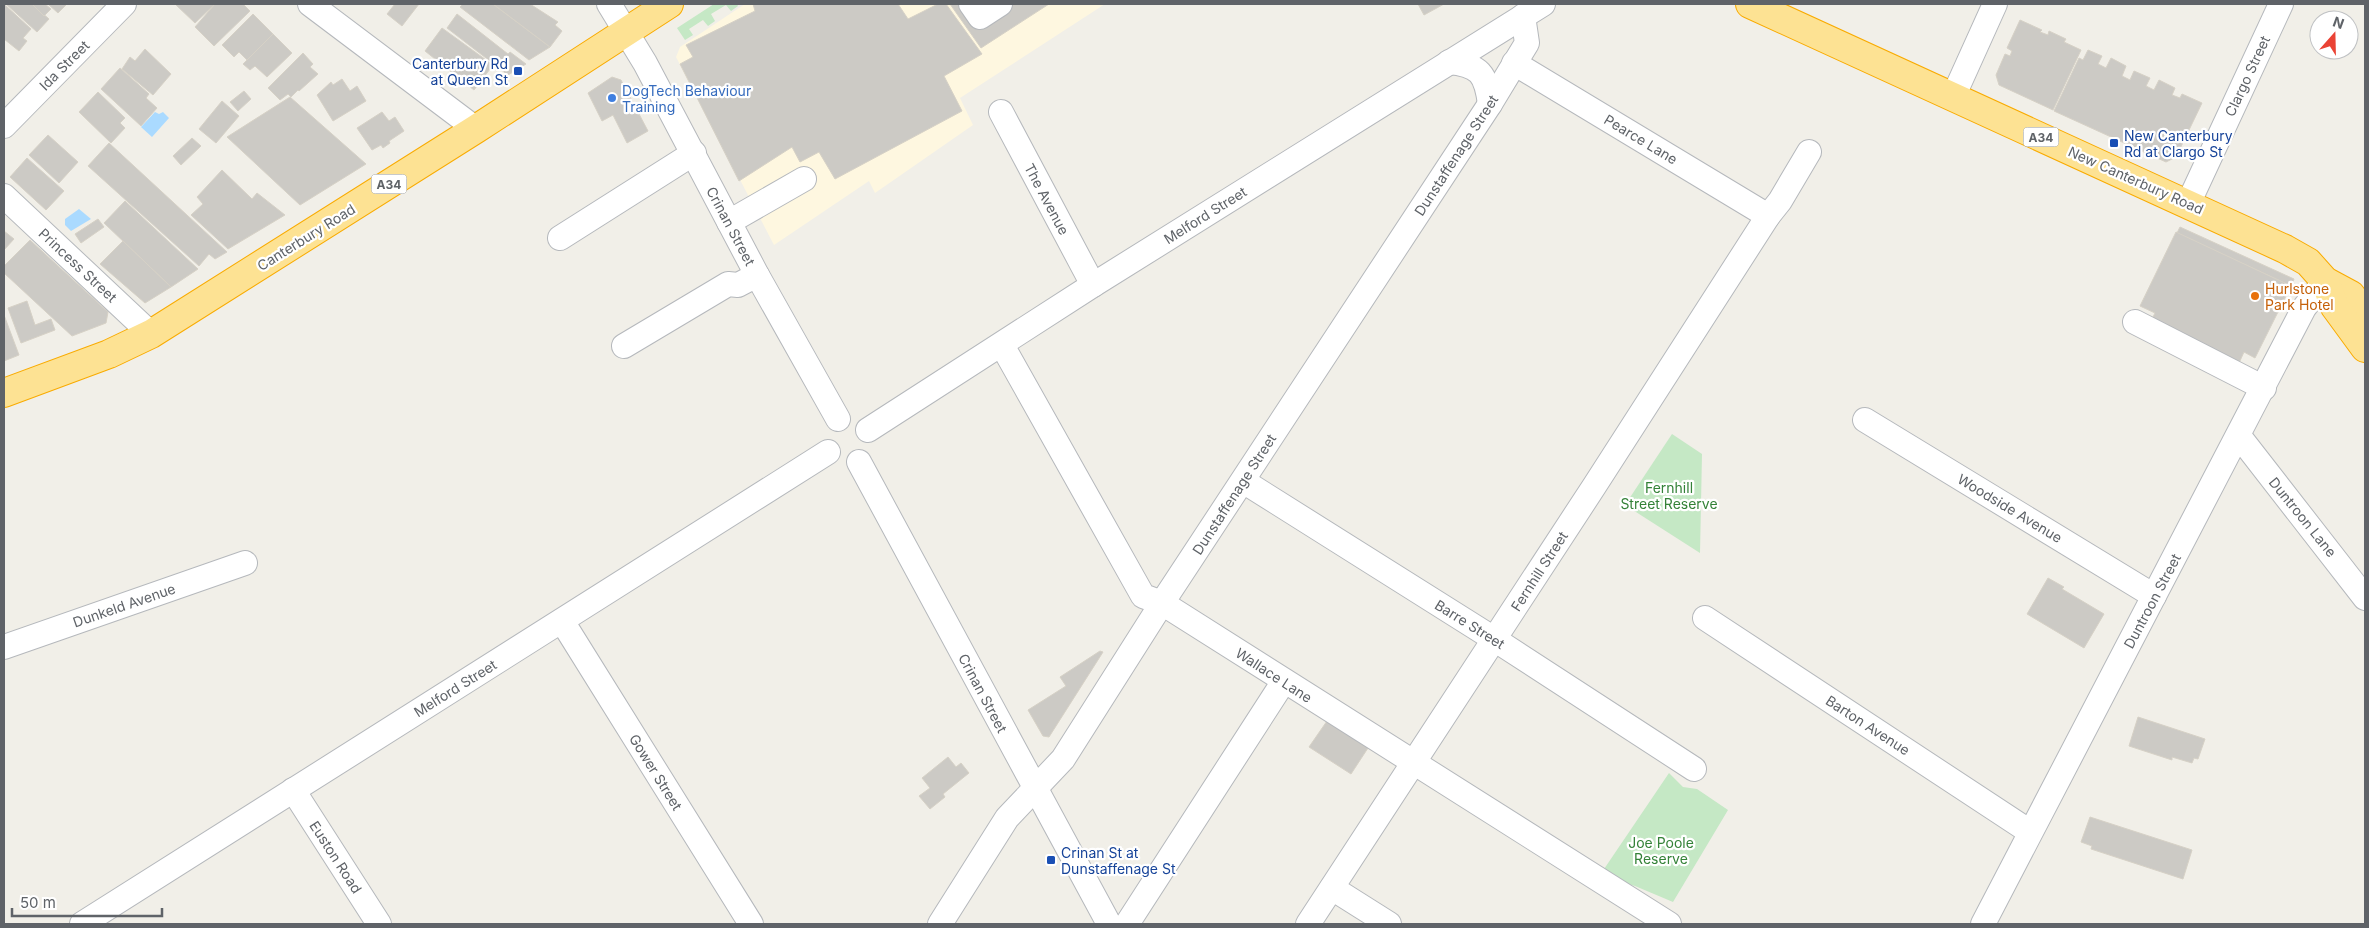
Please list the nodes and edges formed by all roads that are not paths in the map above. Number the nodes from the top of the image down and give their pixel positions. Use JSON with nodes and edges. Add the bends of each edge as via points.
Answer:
{"nodes":[{"id":1,"x":124,"y":4,"type":"edge"},
{"id":2,"x":310,"y":4,"type":"edge"},
{"id":3,"x":609,"y":4,"type":"edge"},
{"id":4,"x":669,"y":4,"type":"edge"},
{"id":5,"x":956,"y":4,"type":"edge"},
{"id":6,"x":1000,"y":4,"type":"edge"},
{"id":7,"x":1543,"y":4,"type":"edge"},
{"id":8,"x":1750,"y":4,"type":"edge"},
{"id":9,"x":1995,"y":4,"type":"edge"},
{"id":10,"x":2281,"y":4,"type":"edge"},
{"id":11,"x":976,"y":10,"type":"edge"},
{"id":12,"x":1514,"y":22,"type":"junction"},
{"id":13,"x":626,"y":32,"type":"junction"},
{"id":14,"x":1516,"y":60,"type":"junction"},
{"id":15,"x":1449,"y":62,"type":"junction"},
{"id":16,"x":1953,"y":97,"type":"junction"},
{"id":17,"x":1490,"y":104,"type":"junction"},
{"id":18,"x":1001,"y":112,"type":"dead end"},
{"id":19,"x":4,"y":126,"type":"edge"},
{"id":20,"x":476,"y":129,"type":"junction"},
{"id":21,"x":1810,"y":152,"type":"dead end"},
{"id":22,"x":694,"y":153,"type":"junction"},
{"id":23,"x":804,"y":179,"type":"dead end"},
{"id":24,"x":4,"y":196,"type":"edge"},
{"id":25,"x":2188,"y":204,"type":"junction"},
{"id":26,"x":1768,"y":216,"type":"junction"},
{"id":27,"x":729,"y":222,"type":"junction"},
{"id":28,"x":560,"y":238,"type":"dead end"},
{"id":29,"x":748,"y":280,"type":"junction"},
{"id":30,"x":2325,"y":280,"type":"junction"},
{"id":31,"x":1093,"y":285,"type":"junction"},
{"id":32,"x":2365,"y":314,"type":"edge"},
{"id":33,"x":2135,"y":322,"type":"dead end"},
{"id":34,"x":150,"y":334,"type":"junction"},
{"id":35,"x":1002,"y":345,"type":"junction"},
{"id":36,"x":624,"y":346,"type":"dead end"},
{"id":37,"x":2365,"y":348,"type":"edge"},
{"id":38,"x":2264,"y":388,"type":"junction"},
{"id":39,"x":4,"y":393,"type":"edge"},
{"id":40,"x":838,"y":419,"type":"junction"},
{"id":41,"x":1866,"y":420,"type":"dead end"},
{"id":42,"x":868,"y":430,"type":"junction"},
{"id":43,"x":2239,"y":436,"type":"junction"},
{"id":44,"x":828,"y":452,"type":"junction"},
{"id":45,"x":859,"y":462,"type":"junction"},
{"id":46,"x":1243,"y":481,"type":"junction"},
{"id":47,"x":245,"y":564,"type":"dead end"},
{"id":48,"x":2154,"y":596,"type":"junction"},
{"id":49,"x":2365,"y":598,"type":"edge"},
{"id":50,"x":1162,"y":603,"type":"junction"},
{"id":51,"x":1705,"y":618,"type":"dead end"},
{"id":52,"x":562,"y":621,"type":"junction"},
{"id":53,"x":1494,"y":639,"type":"junction"},
{"id":54,"x":4,"y":647,"type":"edge"},
{"id":55,"x":1284,"y":681,"type":"junction"},
{"id":56,"x":1413,"y":764,"type":"junction"},
{"id":57,"x":1694,"y":769,"type":"dead end"},
{"id":58,"x":1035,"y":789,"type":"junction"},
{"id":59,"x":293,"y":790,"type":"junction"},
{"id":60,"x":2030,"y":832,"type":"junction"},
{"id":61,"x":1332,"y":888,"type":"junction"},
{"id":62,"x":82,"y":924,"type":"edge"},
{"id":63,"x":380,"y":924,"type":"edge"},
{"id":64,"x":751,"y":924,"type":"edge"},
{"id":65,"x":940,"y":924,"type":"edge"},
{"id":66,"x":1109,"y":924,"type":"edge"},
{"id":67,"x":1127,"y":924,"type":"edge"},
{"id":68,"x":1308,"y":924,"type":"edge"},
{"id":69,"x":1389,"y":924,"type":"edge"},
{"id":70,"x":1669,"y":924,"type":"edge"},
{"id":71,"x":1983,"y":924,"type":"edge"}],
"edges":[{"from":1,"to":19,"type":"street","name":"Ida Street"},
{"from":2,"to":20,"type":"street"},
{"from":3,"to":13,"type":"street","name":"Crinan Street"},
{"from":4,"to":13,"type":"highway","name":"Canterbury Road","number":"A34"},
{"from":5,"to":11,"type":"street","via":[[969,24]]},
{"from":6,"to":11,"type":"street"},
{"from":7,"to":12,"type":"street","name":"Melford Street"},
{"from":8,"to":16,"type":"highway","name":"New Canterbury Road","number":"A34"},
{"from":9,"to":16,"type":"street"},
{"from":10,"to":25,"type":"street","name":"Clargo Street"},
{"from":12,"to":14,"type":"street","name":"Dunstaffenage Street","via":[[1527,43]]},
{"from":12,"to":15,"type":"street","name":"Melford Street"},
{"from":13,"to":20,"type":"highway","name":"Canterbury Road","number":"A34"},
{"from":13,"to":22,"type":"street","name":"Crinan Street"},
{"from":14,"to":17,"type":"street","name":"Dunstaffenage Street"},
{"from":14,"to":26,"type":"street","name":"Pearce Lane"},
{"from":15,"to":17,"type":"street","via":[[1466,64],[1480,72],[1487,81]]},
{"from":15,"to":31,"type":"street","name":"Melford Street"},
{"from":16,"to":25,"type":"highway","name":"New Canterbury Road","number":"A34"},
{"from":17,"to":46,"type":"street","name":"Dunstaffenage Street"},
{"from":18,"to":31,"type":"street","name":"The Avenue"},
{"from":20,"to":34,"type":"highway","name":"Canterbury Road","number":"A34"},
{"from":21,"to":26,"type":"street","name":"Fernhill Street"},
{"from":22,"to":27,"type":"street","name":"Crinan Street"},
{"from":22,"to":28,"type":"street"},
{"from":23,"to":27,"type":"street"},
{"from":24,"to":34,"type":"street","name":"Princess Street"},
{"from":25,"to":30,"type":"highway","name":"New Canterbury Road","number":"A34","via":[[2285,249],[2308,262]]},
{"from":26,"to":53,"type":"street","name":"Fernhill Street"},
{"from":27,"to":29,"type":"street","name":"Crinan Street"},
{"from":29,"to":36,"type":"street","via":[[728,284]]},
{"from":29,"to":40,"type":"street","name":"Crinan Street"},
{"from":30,"to":32,"type":"highway","name":"New Canterbury Road","number":"A34","via":[[2351,295]]},
{"from":30,"to":37,"type":"highway","name":"New Canterbury Road","number":"A34","via":[[2335,307]]},
{"from":30,"to":38,"type":"street","name":"Duntroon Street","via":[[2304,308]]},
{"from":31,"to":35,"type":"street","name":"Melford Street"},
{"from":33,"to":38,"type":"street"},
{"from":34,"to":39,"type":"highway","name":"Canterbury Road","number":"A34","via":[[109,354]]},
{"from":35,"to":42,"type":"street","name":"Melford Street"},
{"from":35,"to":50,"type":"street","name":"Wallace Lane","via":[[1143,596]]},
{"from":38,"to":43,"type":"street","name":"Duntroon Street"},
{"from":40,"to":42,"type":"street","via":[[858,420]]},
{"from":40,"to":44,"type":"street","via":[[828,428],[825,444]]},
{"from":41,"to":48,"type":"street","name":"Woodside Avenue"},
{"from":42,"to":45,"type":"street","via":[[868,451]]},
{"from":43,"to":48,"type":"street","name":"Duntroon Street"},
{"from":43,"to":49,"type":"street","name":"Duntroon Lane"},
{"from":44,"to":45,"type":"street","via":[[844,464]]},
{"from":44,"to":52,"type":"street","name":"Melford Street"},
{"from":45,"to":58,"type":"street","name":"Crinan Street"},
{"from":46,"to":50,"type":"street","name":"Dunstaffenage Street"},
{"from":46,"to":53,"type":"street","name":"Barre Street"},
{"from":47,"to":54,"type":"street","name":"Dunkeld Avenue"},
{"from":48,"to":60,"type":"street","name":"Duntroon Street"},
{"from":50,"to":55,"type":"street","name":"Wallace Lane"},
{"from":50,"to":58,"type":"street","name":"Dunstaffenage Street","via":[[1063,759]]},
{"from":51,"to":60,"type":"street","name":"Barton Avenue"},
{"from":52,"to":59,"type":"street","name":"Melford Street"},
{"from":52,"to":64,"type":"street","name":"Gower Street"},
{"from":53,"to":56,"type":"street","name":"Fernhill Street"},
{"from":53,"to":57,"type":"street","name":"Barre Street"},
{"from":55,"to":56,"type":"street","name":"Wallace Lane"},
{"from":55,"to":67,"type":"street"},
{"from":56,"to":61,"type":"street","name":"Fernhill Street"},
{"from":56,"to":70,"type":"street","name":"Wallace Lane"},
{"from":58,"to":65,"type":"street","name":"Dunstaffenage Street","via":[[1007,818]]},
{"from":58,"to":66,"type":"street","name":"Crinan Street"},
{"from":59,"to":62,"type":"street","name":"Melford Street"},
{"from":59,"to":63,"type":"street","name":"Euston Road"},
{"from":60,"to":71,"type":"street","name":"Duntroon Street"},
{"from":61,"to":68,"type":"street","name":"Fernhill Street"},
{"from":61,"to":69,"type":"street"}]}
